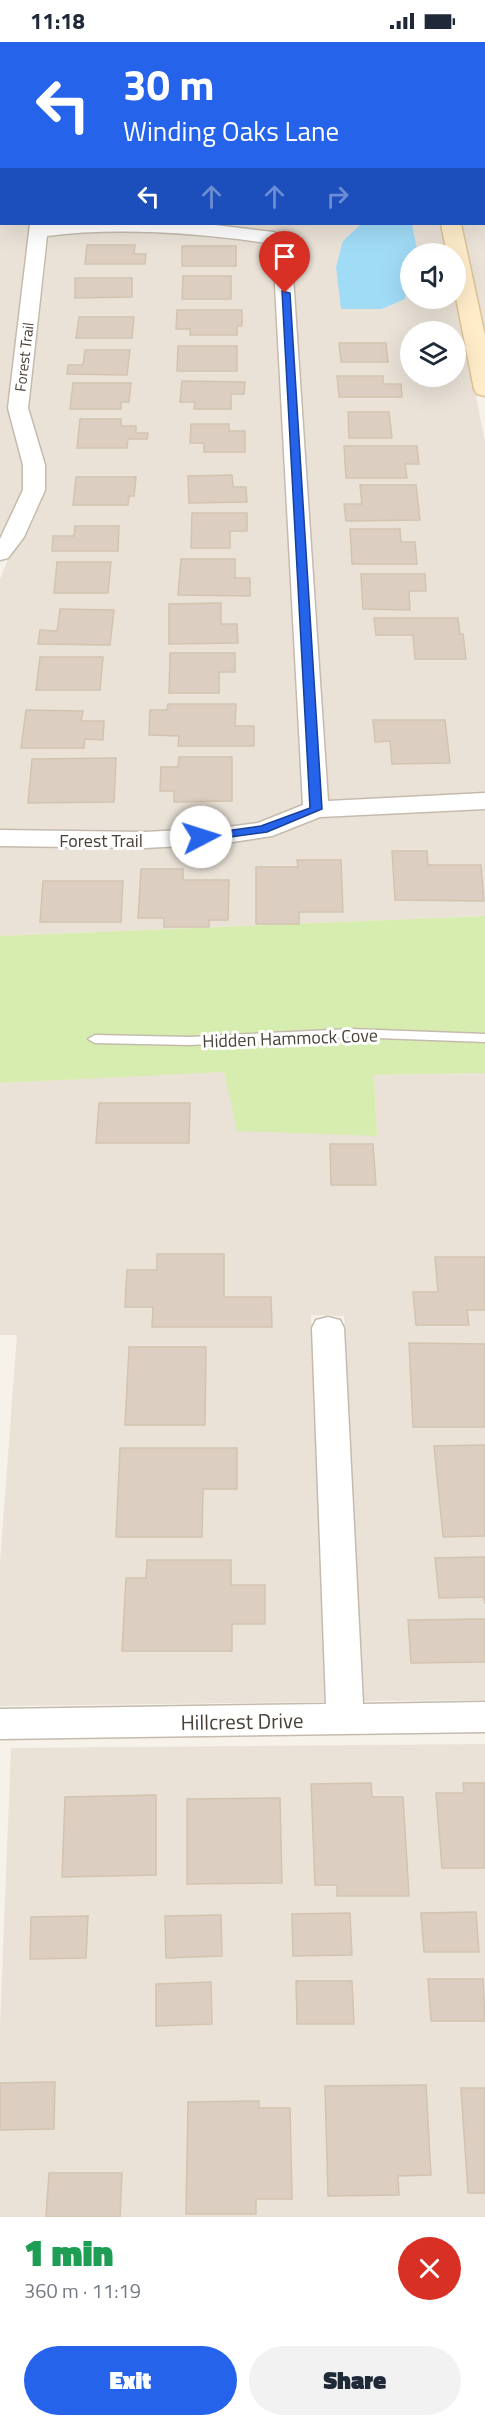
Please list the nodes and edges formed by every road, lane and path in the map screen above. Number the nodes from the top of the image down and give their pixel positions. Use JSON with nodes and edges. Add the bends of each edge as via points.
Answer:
{"nodes":[{"id":1,"x":450,"y":225,"type":"edge"},
{"id":2,"x":39,"y":227,"type":"edge"},
{"id":3,"x":482,"y":356,"type":"edge"},
{"id":4,"x":485,"y":389,"type":"edge"},
{"id":5,"x":0,"y":553,"type":"edge"},
{"id":6,"x":485,"y":801,"type":"edge"},
{"id":7,"x":316,"y":809,"type":"junction"},
{"id":8,"x":0,"y":838,"type":"edge"},
{"id":9,"x":485,"y":1038,"type":"edge"},
{"id":10,"x":95,"y":1039,"type":"dead end"},
{"id":11,"x":328,"y":1328,"type":"dead end"},
{"id":12,"x":485,"y":1717,"type":"edge"},
{"id":13,"x":345,"y":1719,"type":"junction"},
{"id":14,"x":0,"y":1724,"type":"edge"}],
"edges":[{"from":1,"to":3,"type":"street"},
{"from":2,"to":5,"type":"street","name":"Forest Trail","via":[[18,408],[34,465],[34,490],[13,537]]},
{"from":2,"to":7,"type":"street","via":[[207,229],[273,238],[282,246]]},
{"from":3,"to":4,"type":"street"},
{"from":6,"to":7,"type":"street","name":"Forest Trail"},
{"from":7,"to":8,"type":"street","name":"Forest Trail","via":[[263,830],[219,836],[145,840]]},
{"from":9,"to":10,"type":"lane","name":"Hidden Hammock Cove","via":[[351,1033],[190,1041]]},
{"from":11,"to":13,"type":"street"},
{"from":12,"to":13,"type":"street","name":"Hillcrest Drive"},
{"from":13,"to":14,"type":"street","name":"Hillcrest Drive"}]}
